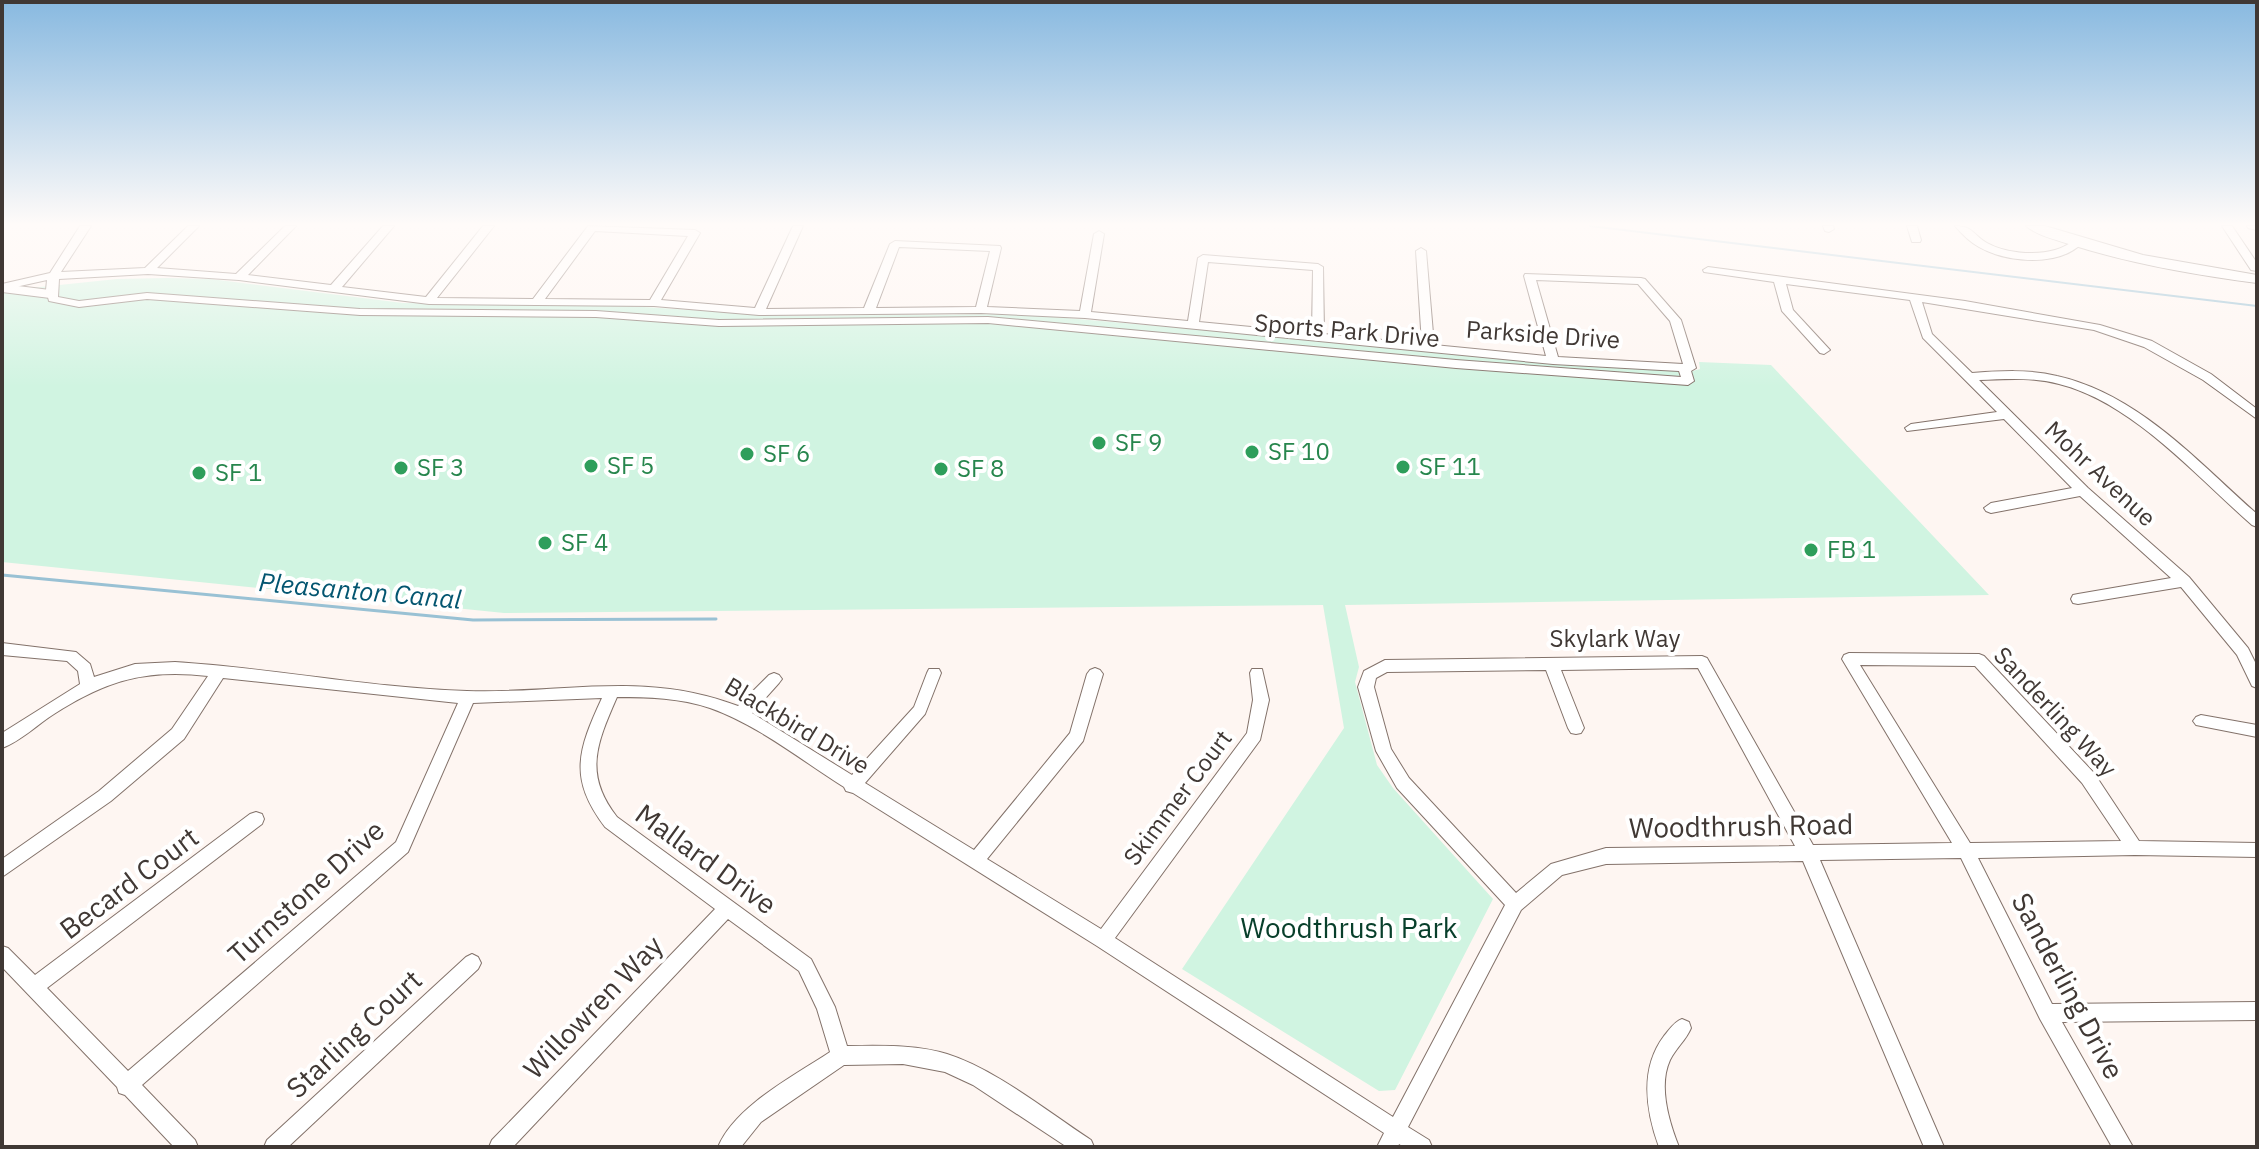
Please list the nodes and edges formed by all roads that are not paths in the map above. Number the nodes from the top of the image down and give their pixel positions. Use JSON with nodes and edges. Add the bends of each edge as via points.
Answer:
{"nodes":[{"id":1,"x":1779,"y":279,"type":"edge"},
{"id":2,"x":37,"y":280,"type":"edge"},
{"id":3,"x":52,"y":280,"type":"edge"},
{"id":4,"x":262,"y":280,"type":"edge"},
{"id":5,"x":342,"y":280,"type":"edge"},
{"id":6,"x":446,"y":280,"type":"edge"},
{"id":7,"x":553,"y":280,"type":"edge"},
{"id":8,"x":668,"y":280,"type":"edge"},
{"id":9,"x":774,"y":280,"type":"edge"},
{"id":10,"x":881,"y":280,"type":"edge"},
{"id":11,"x":988,"y":280,"type":"edge"},
{"id":12,"x":1091,"y":280,"type":"edge"},
{"id":13,"x":1200,"y":280,"type":"edge"},
{"id":14,"x":1318,"y":280,"type":"edge"},
{"id":15,"x":1423,"y":280,"type":"edge"},
{"id":16,"x":1530,"y":280,"type":"edge"},
{"id":17,"x":1610,"y":280,"type":"edge"},
{"id":18,"x":1783,"y":280,"type":"edge"},
{"id":19,"x":2,"y":288,"type":"edge"},
{"id":20,"x":335,"y":288,"type":"junction"},
{"id":21,"x":50,"y":294,"type":"junction"},
{"id":22,"x":1915,"y":298,"type":"junction"},
{"id":23,"x":538,"y":300,"type":"junction"},
{"id":24,"x":429,"y":301,"type":"junction"},
{"id":25,"x":654,"y":303,"type":"junction"},
{"id":26,"x":869,"y":310,"type":"junction"},
{"id":27,"x":981,"y":310,"type":"junction"},
{"id":28,"x":759,"y":312,"type":"junction"},
{"id":29,"x":1085,"y":315,"type":"junction"},
{"id":30,"x":1193,"y":327,"type":"junction"},
{"id":31,"x":1318,"y":338,"type":"junction"},
{"id":32,"x":1428,"y":348,"type":"junction"},
{"id":33,"x":1824,"y":350,"type":"dead end"},
{"id":34,"x":1553,"y":360,"type":"junction"},
{"id":35,"x":1687,"y":367,"type":"junction"},
{"id":36,"x":1967,"y":377,"type":"junction"},
{"id":37,"x":2005,"y":415,"type":"junction"},
{"id":38,"x":2257,"y":415,"type":"edge"},
{"id":39,"x":1911,"y":428,"type":"dead end"},
{"id":40,"x":2083,"y":491,"type":"junction"},
{"id":41,"x":1991,"y":508,"type":"dead end"},
{"id":42,"x":2257,"y":522,"type":"edge"},
{"id":43,"x":2184,"y":581,"type":"junction"},
{"id":44,"x":2078,"y":599,"type":"dead end"},
{"id":45,"x":2,"y":649,"type":"edge"},
{"id":46,"x":1551,"y":663,"type":"junction"},
{"id":47,"x":219,"y":672,"type":"junction"},
{"id":48,"x":934,"y":673,"type":"dead end"},
{"id":49,"x":1257,"y":673,"type":"dead end"},
{"id":50,"x":1095,"y":674,"type":"dead end"},
{"id":51,"x":774,"y":679,"type":"dead end"},
{"id":52,"x":2257,"y":682,"type":"edge"},
{"id":53,"x":88,"y":687,"type":"junction"},
{"id":54,"x":612,"y":692,"type":"junction"},
{"id":55,"x":468,"y":697,"type":"junction"},
{"id":56,"x":741,"y":714,"type":"junction"},
{"id":57,"x":2201,"y":721,"type":"dead end"},
{"id":58,"x":1576,"y":728,"type":"dead end"},
{"id":59,"x":2257,"y":731,"type":"edge"},
{"id":60,"x":2,"y":741,"type":"edge"},
{"id":61,"x":852,"y":786,"type":"junction"},
{"id":62,"x":256,"y":819,"type":"dead end"},
{"id":63,"x":2135,"y":848,"type":"junction"},
{"id":64,"x":2257,"y":850,"type":"edge"},
{"id":65,"x":1966,"y":851,"type":"junction"},
{"id":66,"x":1808,"y":853,"type":"junction"},
{"id":67,"x":975,"y":861,"type":"junction"},
{"id":68,"x":2,"y":869,"type":"edge"},
{"id":69,"x":1515,"y":904,"type":"junction"},
{"id":70,"x":728,"y":907,"type":"junction"},
{"id":71,"x":1103,"y":940,"type":"junction"},
{"id":72,"x":2,"y":954,"type":"edge"},
{"id":73,"x":472,"y":963,"type":"dead end"},
{"id":74,"x":33,"y":988,"type":"junction"},
{"id":75,"x":2257,"y":1011,"type":"edge"},
{"id":76,"x":2047,"y":1013,"type":"junction"},
{"id":77,"x":1682,"y":1028,"type":"dead end"},
{"id":78,"x":841,"y":1056,"type":"junction"},
{"id":79,"x":126,"y":1086,"type":"junction"},
{"id":80,"x":1391,"y":1138,"type":"edge"},
{"id":81,"x":188,"y":1147,"type":"edge"},
{"id":82,"x":274,"y":1147,"type":"edge"},
{"id":83,"x":499,"y":1147,"type":"edge"},
{"id":84,"x":728,"y":1147,"type":"edge"},
{"id":85,"x":1084,"y":1147,"type":"edge"},
{"id":86,"x":1422,"y":1147,"type":"edge"},
{"id":87,"x":1669,"y":1147,"type":"edge"},
{"id":88,"x":1934,"y":1147,"type":"edge"},
{"id":89,"x":2123,"y":1147,"type":"edge"}],
"edges":[{"from":1,"to":33,"type":"street","via":[[1788,311]]},
{"from":2,"to":19,"type":"street","name":"Parkside Drive"},
{"from":3,"to":21,"type":"street"},
{"from":4,"to":20,"type":"street","name":"Parkside Drive"},
{"from":5,"to":20,"type":"street"},
{"from":6,"to":24,"type":"street"},
{"from":7,"to":23,"type":"street"},
{"from":8,"to":25,"type":"street"},
{"from":9,"to":28,"type":"street"},
{"from":10,"to":26,"type":"street"},
{"from":11,"to":27,"type":"street"},
{"from":12,"to":29,"type":"street"},
{"from":13,"to":30,"type":"street"},
{"from":14,"to":31,"type":"street"},
{"from":15,"to":32,"type":"street"},
{"from":16,"to":34,"type":"street"},
{"from":17,"to":35,"type":"street","via":[[1641,281],[1675,320]]},
{"from":18,"to":22,"type":"street"},
{"from":19,"to":21,"type":"main road"},
{"from":20,"to":24,"type":"street","name":"Parkside Drive"},
{"from":21,"to":35,"type":"street","name":"Sports Park Drive","via":[[79,304],[147,296],[360,312],[596,314],[719,323],[988,320],[1688,381]]},
{"from":22,"to":36,"type":"street","name":"Mohr Avenue","via":[[1927,335]]},
{"from":22,"to":38,"type":"street","via":[[2043,316],[2148,344],[2207,377]]},
{"from":23,"to":24,"type":"street","name":"Parkside Drive"},
{"from":23,"to":25,"type":"street","name":"Parkside Drive"},
{"from":25,"to":28,"type":"street","name":"Parkside Drive"},
{"from":26,"to":27,"type":"street","name":"Parkside Drive"},
{"from":26,"to":28,"type":"street","name":"Parkside Drive"},
{"from":27,"to":29,"type":"street","name":"Parkside Drive"},
{"from":29,"to":30,"type":"street","name":"Parkside Drive"},
{"from":30,"to":31,"type":"street","name":"Parkside Drive"},
{"from":31,"to":32,"type":"street","name":"Parkside Drive"},
{"from":32,"to":34,"type":"street","name":"Parkside Drive"},
{"from":34,"to":35,"type":"street","name":"Parkside Drive"},
{"from":36,"to":37,"type":"street","name":"Mohr Avenue"},
{"from":36,"to":42,"type":"street","via":[[2023,374],[2070,383],[2105,398]]},
{"from":37,"to":39,"type":"street"},
{"from":37,"to":40,"type":"street","name":"Mohr Avenue"},
{"from":40,"to":41,"type":"street"},
{"from":40,"to":43,"type":"street","name":"Mohr Avenue"},
{"from":43,"to":44,"type":"street"},
{"from":43,"to":52,"type":"street","name":"Mohr Avenue","via":[[2243,652]]},
{"from":45,"to":53,"type":"street","via":[[71,656],[85,668]]},
{"from":46,"to":58,"type":"street"},
{"from":46,"to":66,"type":"street","name":"Skylark Way","via":[[1702,662]]},
{"from":46,"to":69,"type":"street","name":"Skylark Way","via":[[1385,666],[1369,675],[1366,687],[1384,751],[1403,783]]},
{"from":47,"to":53,"type":"street","name":"Blackbird Drive","via":[[136,670]]},
{"from":47,"to":55,"type":"street","name":"Blackbird Drive"},
{"from":47,"to":68,"type":"street","via":[[178,734],[105,796]]},
{"from":48,"to":61,"type":"street","via":[[920,710]]},
{"from":49,"to":71,"type":"street","name":"Skimmer Court","via":[[1261,700],[1254,735]]},
{"from":50,"to":67,"type":"street","via":[[1077,736]]},
{"from":51,"to":56,"type":"street"},
{"from":53,"to":60,"type":"street","name":"Blackbird Drive"},
{"from":54,"to":55,"type":"street","name":"Blackbird Drive"},
{"from":54,"to":56,"type":"street","name":"Blackbird Drive","via":[[696,696]]},
{"from":54,"to":70,"type":"street","name":"Mallard Drive","via":[[596,726],[587,768],[597,807]]},
{"from":55,"to":79,"type":"street","name":"Turnstone Drive","via":[[402,847]]},
{"from":56,"to":61,"type":"street","name":"Blackbird Drive"},
{"from":57,"to":59,"type":"street"},
{"from":61,"to":67,"type":"street","name":"Blackbird Drive"},
{"from":62,"to":74,"type":"street","name":"Becard Court"},
{"from":63,"to":64,"type":"street","name":"Woodthrush Road"},
{"from":63,"to":65,"type":"street","name":"Woodthrush Road"},
{"from":63,"to":65,"type":"street","name":"Sanderling Way","via":[[2088,778],[1979,660],[1849,659]]},
{"from":65,"to":66,"type":"street","name":"Woodthrush Road"},
{"from":65,"to":76,"type":"street","name":"Sanderling Drive"},
{"from":66,"to":69,"type":"street","name":"Woodthrush Road","via":[[1606,856],[1557,869]]},
{"from":66,"to":88,"type":"street","name":"Skylark Way"},
{"from":67,"to":71,"type":"street","name":"Blackbird Drive"},
{"from":69,"to":80,"type":"street","name":"Woodthrush Road"},
{"from":70,"to":78,"type":"street","name":"Mallard Drive","via":[[805,965],[826,1007]]},
{"from":70,"to":83,"type":"street","name":"Willowren Way"},
{"from":71,"to":80,"type":"street","name":"Blackbird Drive"},
{"from":72,"to":74,"type":"street"},
{"from":73,"to":82,"type":"street","name":"Starling Court"},
{"from":74,"to":79,"type":"street"},
{"from":75,"to":76,"type":"street"},
{"from":76,"to":89,"type":"street","name":"Sanderling Drive"},
{"from":77,"to":87,"type":"street","via":[[1663,1054],[1656,1076],[1661,1128]]},
{"from":78,"to":84,"type":"street","via":[[754,1115]]},
{"from":78,"to":85,"type":"street","via":[[903,1055],[946,1063],[1028,1107]]},
{"from":79,"to":81,"type":"street"},
{"from":80,"to":86,"type":"street","name":"Blackbird Drive"}]}
